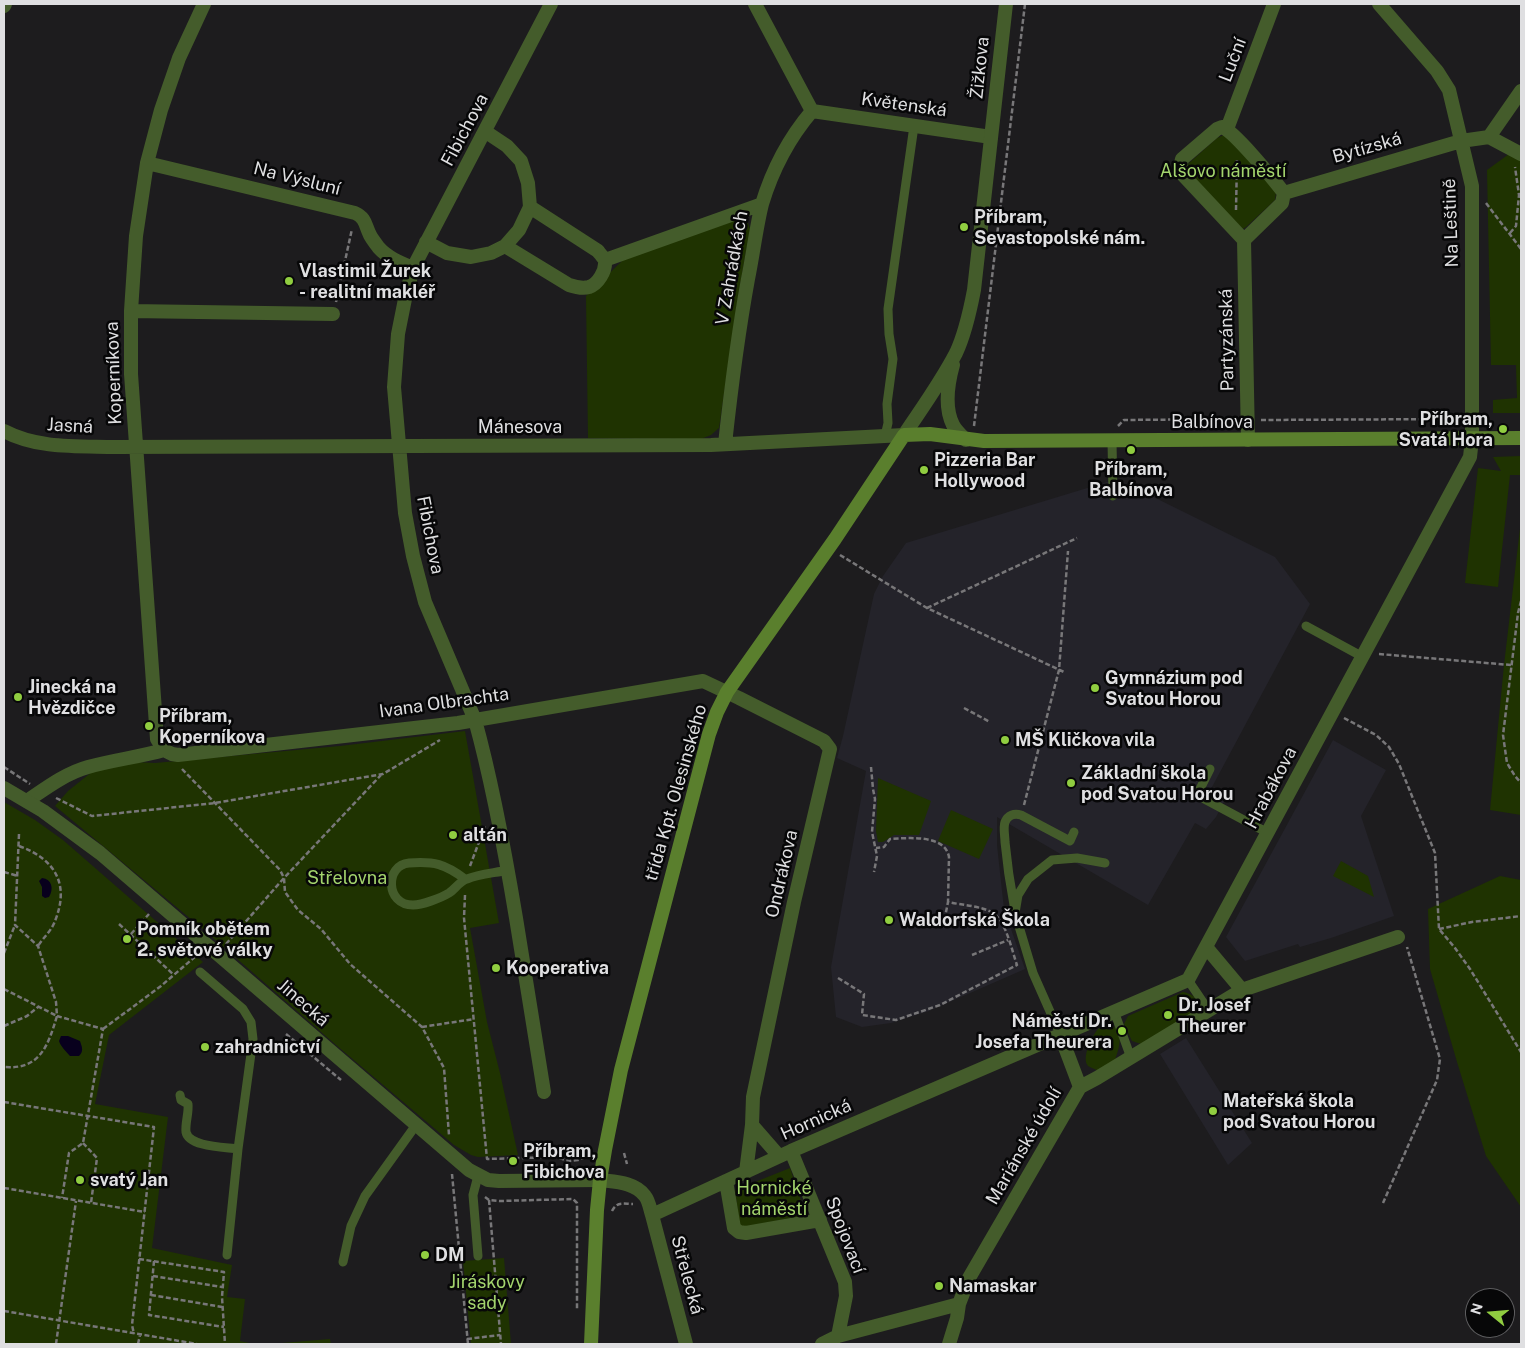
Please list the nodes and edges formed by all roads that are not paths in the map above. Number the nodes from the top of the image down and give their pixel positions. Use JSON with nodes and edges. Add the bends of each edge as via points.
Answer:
{"nodes":[{"id":1,"x":204,"y":4,"type":"edge"},
{"id":2,"x":551,"y":4,"type":"edge"},
{"id":3,"x":755,"y":4,"type":"edge"},
{"id":4,"x":1006,"y":4,"type":"edge"},
{"id":5,"x":1274,"y":4,"type":"edge"},
{"id":6,"x":1379,"y":4,"type":"edge"},
{"id":7,"x":1521,"y":91,"type":"edge"},
{"id":8,"x":812,"y":111,"type":"junction"},
{"id":9,"x":914,"y":126,"type":"junction"},
{"id":10,"x":486,"y":132,"type":"junction"},
{"id":11,"x":1232,"y":134,"type":"junction"},
{"id":12,"x":991,"y":137,"type":"junction"},
{"id":13,"x":1488,"y":137,"type":"junction"},
{"id":14,"x":1461,"y":140,"type":"junction"},
{"id":15,"x":1517,"y":152,"type":"edge"},
{"id":16,"x":147,"y":163,"type":"junction"},
{"id":17,"x":1284,"y":192,"type":"junction"},
{"id":18,"x":762,"y":204,"type":"junction"},
{"id":19,"x":530,"y":207,"type":"junction"},
{"id":20,"x":1240,"y":235,"type":"junction"},
{"id":21,"x":426,"y":242,"type":"junction"},
{"id":22,"x":505,"y":246,"type":"junction"},
{"id":23,"x":605,"y":260,"type":"junction"},
{"id":24,"x":413,"y":268,"type":"junction"},
{"id":25,"x":131,"y":311,"type":"junction"},
{"id":26,"x":333,"y":314,"type":"road end"},
{"id":27,"x":956,"y":352,"type":"junction"},
{"id":28,"x":4,"y":432,"type":"edge"},
{"id":29,"x":1114,"y":434,"type":"junction"},
{"id":30,"x":904,"y":435,"type":"junction"},
{"id":31,"x":885,"y":436,"type":"junction"},
{"id":32,"x":1472,"y":438,"type":"junction"},
{"id":33,"x":1521,"y":438,"type":"edge"},
{"id":34,"x":966,"y":440,"type":"junction"},
{"id":35,"x":1248,"y":440,"type":"junction"},
{"id":36,"x":725,"y":444,"type":"junction"},
{"id":37,"x":136,"y":446,"type":"junction"},
{"id":38,"x":399,"y":446,"type":"junction"},
{"id":39,"x":1113,"y":496,"type":"dead end"},
{"id":40,"x":1306,"y":626,"type":"dead end"},
{"id":41,"x":1364,"y":655,"type":"junction"},
{"id":42,"x":727,"y":692,"type":"junction"},
{"id":43,"x":475,"y":720,"type":"junction"},
{"id":44,"x":164,"y":750,"type":"junction"},
{"id":45,"x":1210,"y":769,"type":"dead end"},
{"id":46,"x":4,"y":788,"type":"edge"},
{"id":47,"x":28,"y":802,"type":"junction"},
{"id":48,"x":1074,"y":832,"type":"dead end"},
{"id":49,"x":1268,"y":833,"type":"junction"},
{"id":50,"x":1105,"y":862,"type":"dead end"},
{"id":51,"x":508,"y":870,"type":"junction"},
{"id":52,"x":465,"y":879,"type":"junction"},
{"id":53,"x":1015,"y":913,"type":"junction"},
{"id":54,"x":1398,"y":937,"type":"road end"},
{"id":55,"x":1206,"y":947,"type":"junction"},
{"id":56,"x":200,"y":972,"type":"dead end"},
{"id":57,"x":1188,"y":980,"type":"junction"},
{"id":58,"x":1242,"y":990,"type":"junction"},
{"id":59,"x":1114,"y":1011,"type":"junction"},
{"id":60,"x":1209,"y":1011,"type":"junction"},
{"id":61,"x":1060,"y":1034,"type":"junction"},
{"id":62,"x":1131,"y":1058,"type":"junction"},
{"id":63,"x":1080,"y":1087,"type":"junction"},
{"id":64,"x":544,"y":1092,"type":"dead end"},
{"id":65,"x":180,"y":1095,"type":"dead end"},
{"id":66,"x":416,"y":1124,"type":"junction"},
{"id":67,"x":752,"y":1125,"type":"junction"},
{"id":68,"x":238,"y":1149,"type":"junction"},
{"id":69,"x":785,"y":1154,"type":"junction"},
{"id":70,"x":746,"y":1172,"type":"junction"},
{"id":71,"x":478,"y":1176,"type":"junction"},
{"id":72,"x":600,"y":1180,"type":"junction"},
{"id":73,"x":726,"y":1181,"type":"junction"},
{"id":74,"x":652,"y":1215,"type":"junction"},
{"id":75,"x":820,"y":1220,"type":"junction"},
{"id":76,"x":227,"y":1254,"type":"dead end"},
{"id":77,"x":478,"y":1256,"type":"dead end"},
{"id":78,"x":343,"y":1262,"type":"dead end"},
{"id":79,"x":959,"y":1304,"type":"junction"},
{"id":80,"x":838,"y":1336,"type":"junction"},
{"id":81,"x":951,"y":1339,"type":"edge"},
{"id":82,"x":591,"y":1344,"type":"edge"},
{"id":83,"x":686,"y":1344,"type":"edge"},
{"id":84,"x":822,"y":1344,"type":"edge"}],
"edges":[{"from":1,"to":16,"type":"street","name":"Koperníkova","via":[[179,58]]},
{"from":2,"to":10,"type":"street","name":"Fibichova"},
{"from":3,"to":8,"type":"street"},
{"from":4,"to":12,"type":"street","name":"Žižkova"},
{"from":5,"to":11,"type":"street","name":"Luční"},
{"from":6,"to":14,"type":"street","name":"Na Leštině","via":[[1437,71],[1449,90]]},
{"from":7,"to":13,"type":"street"},
{"from":8,"to":9,"type":"street","name":"Květenská"},
{"from":8,"to":18,"type":"street","name":"V Zahrádkách","via":[[785,149]]},
{"from":9,"to":12,"type":"street","name":"Květenská"},
{"from":9,"to":31,"type":"lane","via":[[888,309],[893,359]]},
{"from":10,"to":19,"type":"street","via":[[507,146],[521,161],[528,183]]},
{"from":10,"to":21,"type":"street","name":"Fibichova"},
{"from":11,"to":17,"type":"street"},
{"from":11,"to":20,"type":"street","via":[[1222,127],[1217,129],[1182,160],[1180,168]]},
{"from":12,"to":27,"type":"street","name":"Žižkova","via":[[974,290]]},
{"from":13,"to":14,"type":"street","name":"Bytízská"},
{"from":13,"to":15,"type":"street"},
{"from":14,"to":17,"type":"street","name":"Bytízská"},
{"from":14,"to":32,"type":"street","name":"Na Leštině","via":[[1472,186]]},
{"from":16,"to":24,"type":"street","name":"Na Výsluní","via":[[355,213],[365,220],[370,235],[381,250]]},
{"from":16,"to":25,"type":"street","name":"Koperníkova","via":[[136,236]]},
{"from":17,"to":20,"type":"street","via":[[1282,202]]},
{"from":18,"to":23,"type":"street"},
{"from":18,"to":36,"type":"street","name":"V Zahrádkách","via":[[735,358]]},
{"from":19,"to":22,"type":"street","via":[[519,230]]},
{"from":19,"to":23,"type":"street","via":[[598,251]]},
{"from":20,"to":35,"type":"street","name":"Partyzánská"},
{"from":21,"to":22,"type":"street","via":[[447,253],[471,257]]},
{"from":21,"to":24,"type":"street","name":"Fibichova"},
{"from":22,"to":23,"type":"street","via":[[579,288],[589,287],[599,280]]},
{"from":24,"to":38,"type":"street","name":"Fibichova","via":[[398,334],[394,387]]},
{"from":25,"to":26,"type":"street"},
{"from":25,"to":37,"type":"street","name":"Koperníkova"},
{"from":27,"to":30,"type":"street"},
{"from":27,"to":34,"type":"street","via":[[948,410],[956,430]]},
{"from":28,"to":37,"type":"street","name":"Jasná","via":[[39,444]]},
{"from":29,"to":34,"type":"main road","name":"Balbínova"},
{"from":29,"to":35,"type":"main road","name":"Balbínova"},
{"from":29,"to":39,"type":"lane"},
{"from":30,"to":31,"type":"street","name":"Mánesova"},
{"from":30,"to":34,"type":"main road","name":"Balbínova","via":[[930,434]]},
{"from":30,"to":42,"type":"main road","name":"třída Kpt. Olesinského"},
{"from":31,"to":36,"type":"street","name":"Mánesova"},
{"from":32,"to":33,"type":"main road","name":"Balbínova"},
{"from":32,"to":35,"type":"main road","name":"Balbínova"},
{"from":32,"to":41,"type":"street","name":"Hrabákova","via":[[1470,457]]},
{"from":36,"to":38,"type":"street","name":"Mánesova"},
{"from":37,"to":38,"type":"street","name":"Mánesova"},
{"from":37,"to":44,"type":"street","name":"Koperníkova","via":[[157,739]]},
{"from":38,"to":43,"type":"street","name":"Fibichova","via":[[405,513],[425,602]]},
{"from":40,"to":41,"type":"lane"},
{"from":41,"to":49,"type":"street","name":"Hrabákova"},
{"from":42,"to":43,"type":"street","name":"Ivana Olbrachta","via":[[703,681]]},
{"from":42,"to":67,"type":"street","name":"Ondrákova","via":[[824,741],[830,749],[753,1097]]},
{"from":42,"to":72,"type":"main road","name":"třída Kpt. Olesinského","via":[[709,734],[633,1022]]},
{"from":43,"to":44,"type":"street","name":"Ivana Olbrachta","via":[[178,755]]},
{"from":43,"to":51,"type":"street","name":"Fibichova"},
{"from":44,"to":47,"type":"street","via":[[87,767],[54,783]]},
{"from":45,"to":49,"type":"lane","via":[[1197,795]]},
{"from":46,"to":47,"type":"street","name":"Jinecká"},
{"from":47,"to":66,"type":"street","name":"Jinecká","via":[[100,853]]},
{"from":48,"to":53,"type":"lane","via":[[1070,841],[1021,815],[1014,814],[1005,822],[1007,866]]},
{"from":49,"to":55,"type":"street","name":"Hrabákova"},
{"from":50,"to":53,"type":"lane","via":[[1077,858],[1052,860],[1028,879],[1018,894]]},
{"from":51,"to":52,"type":"lane"},
{"from":51,"to":64,"type":"street","name":"Fibichova"},
{"from":52,"to":52,"type":"lane","via":[[449,893],[422,904],[402,903],[391,887],[396,870],[404,863],[436,863]]},
{"from":53,"to":61,"type":"lane","via":[[1034,973]]},
{"from":54,"to":58,"type":"street","name":"Mariánské údolí"},
{"from":55,"to":57,"type":"street","name":"Hrabákova"},
{"from":55,"to":58,"type":"street"},
{"from":56,"to":68,"type":"lane","via":[[242,1009],[251,1022],[253,1039]]},
{"from":57,"to":59,"type":"street"},
{"from":57,"to":60,"type":"lane"},
{"from":58,"to":60,"type":"street","name":"Mariánské údolí"},
{"from":59,"to":61,"type":"street"},
{"from":59,"to":62,"type":"lane"},
{"from":60,"to":62,"type":"street","name":"Mariánské údolí"},
{"from":61,"to":63,"type":"street"},
{"from":61,"to":69,"type":"street","name":"Hornická"},
{"from":62,"to":63,"type":"street","name":"Mariánské údolí"},
{"from":63,"to":79,"type":"street","name":"Mariánské údolí","via":[[969,1278]]},
{"from":65,"to":68,"type":"lane","via":[[181,1100],[188,1104],[188,1138],[195,1143]]},
{"from":66,"to":71,"type":"street","name":"Jinecká","via":[[450,1156]]},
{"from":66,"to":78,"type":"lane","via":[[365,1196],[351,1226]]},
{"from":67,"to":69,"type":"street"},
{"from":67,"to":70,"type":"street","name":"Ondrákova"},
{"from":68,"to":76,"type":"lane"},
{"from":69,"to":70,"type":"street","name":"Hornická"},
{"from":69,"to":75,"type":"street","name":"Spojovací"},
{"from":70,"to":73,"type":"street","name":"Hornická"},
{"from":71,"to":72,"type":"street","name":"Jinecká","via":[[499,1181]]},
{"from":71,"to":77,"type":"lane","via":[[474,1195]]},
{"from":72,"to":74,"type":"street","via":[[623,1182],[641,1191]]},
{"from":72,"to":82,"type":"main road","name":"třída Kpt. Olesinského"},
{"from":73,"to":74,"type":"street","name":"Hornická"},
{"from":73,"to":75,"type":"street","via":[[734,1228],[739,1232]]},
{"from":74,"to":83,"type":"street","name":"Střelecká"},
{"from":75,"to":80,"type":"street","name":"Spojovací","via":[[846,1282]]},
{"from":79,"to":80,"type":"street"},
{"from":79,"to":81,"type":"street","name":"Mariánské údolí"},
{"from":80,"to":84,"type":"street"}]}
